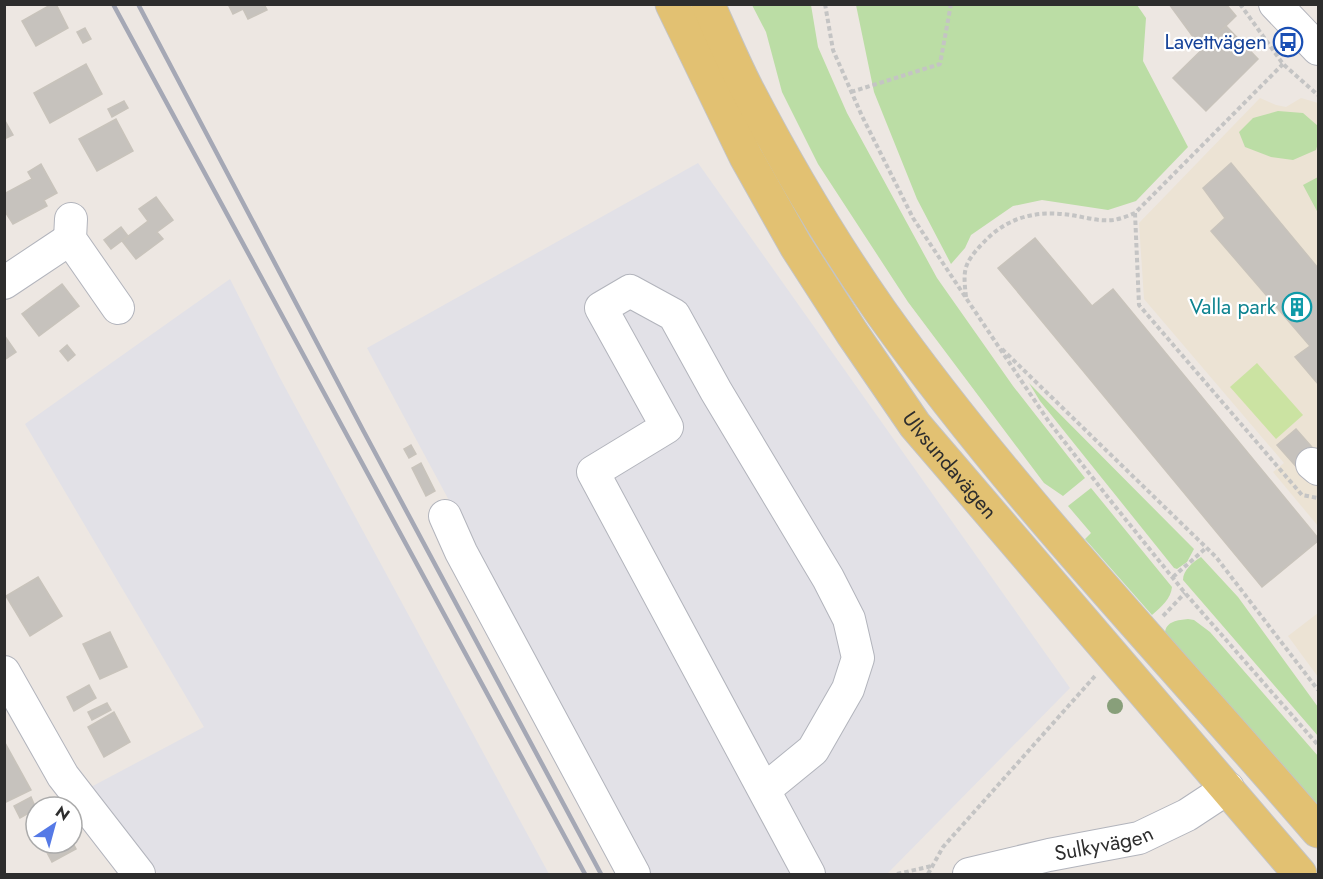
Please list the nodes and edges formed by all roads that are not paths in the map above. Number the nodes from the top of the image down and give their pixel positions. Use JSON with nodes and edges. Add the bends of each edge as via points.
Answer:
{"nodes":[{"id":1,"x":672,"y":4,"type":"edge"},
{"id":2,"x":708,"y":4,"type":"edge"},
{"id":3,"x":1275,"y":4,"type":"edge"},
{"id":4,"x":1318,"y":49,"type":"edge"},
{"id":5,"x":4,"y":283,"type":"edge"},
{"id":6,"x":118,"y":308,"type":"dead end"},
{"id":7,"x":445,"y":516,"type":"dead end"},
{"id":8,"x":4,"y":672,"type":"edge"},
{"id":9,"x":1228,"y":788,"type":"junction"},
{"id":10,"x":764,"y":790,"type":"junction"},
{"id":11,"x":1318,"y":832,"type":"edge"},
{"id":12,"x":139,"y":874,"type":"edge"},
{"id":13,"x":634,"y":874,"type":"edge"},
{"id":14,"x":809,"y":874,"type":"edge"},
{"id":15,"x":969,"y":874,"type":"edge"},
{"id":16,"x":1300,"y":874,"type":"edge"}],
"edges":[{"from":1,"to":9,"type":"main road","name":"Ulvsundavägen","via":[[746,157],[796,246],[915,425]]},
{"from":2,"to":11,"type":"main road","name":"Ulvsundavägen","via":[[746,88],[807,198],[905,345],[1035,507]]},
{"from":3,"to":4,"type":"street"},
{"from":5,"to":6,"type":"street","via":[[70,229]]},
{"from":7,"to":13,"type":"street"},
{"from":8,"to":12,"type":"street","via":[[63,776]]},
{"from":9,"to":11,"type":"main road","via":[[1242,778],[1254,780]]},
{"from":9,"to":15,"type":"street","name":"Sulkyvägen","via":[[1187,815],[1139,838]]},
{"from":9,"to":16,"type":"main road","name":"Ulvsundavägen"},
{"from":10,"to":10,"type":"street","via":[[813,750],[848,689],[858,658],[849,619],[674,315],[630,291],[601,308],[667,427],[593,472]]},
{"from":10,"to":14,"type":"street"}]}
